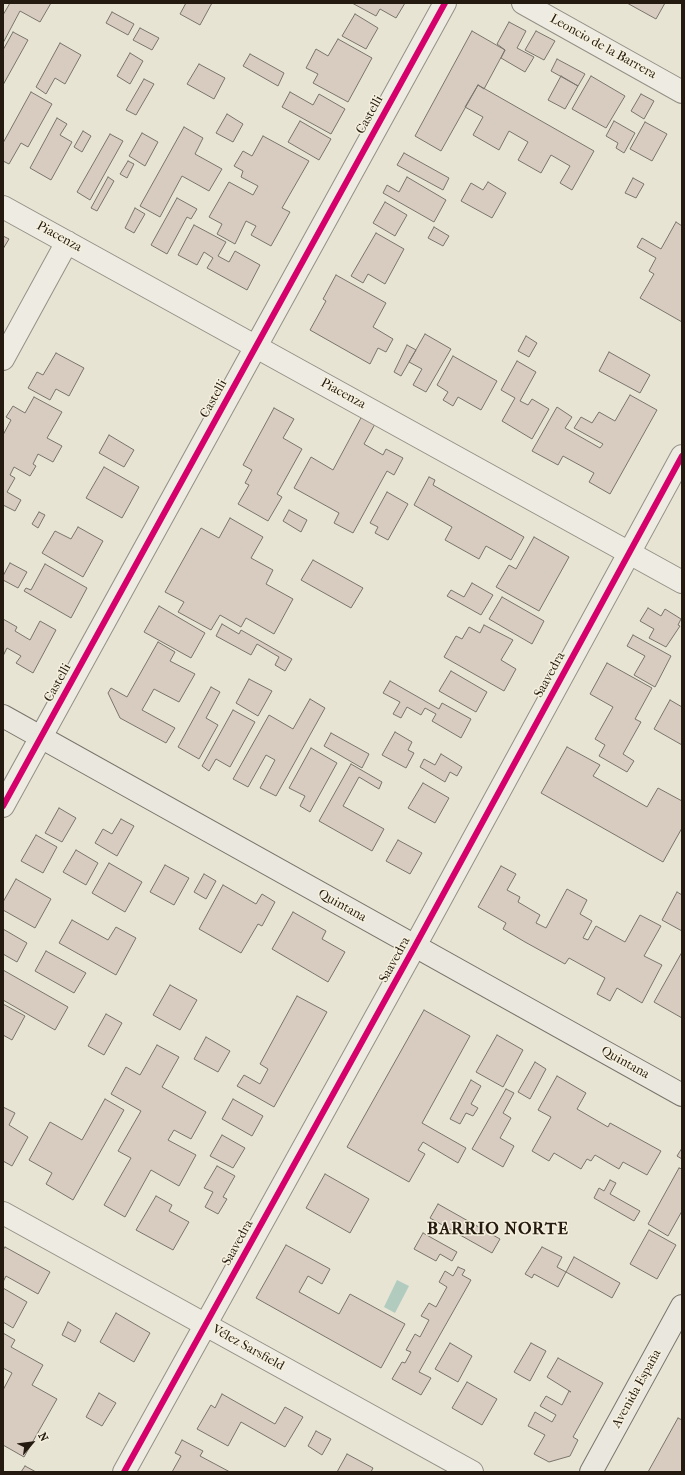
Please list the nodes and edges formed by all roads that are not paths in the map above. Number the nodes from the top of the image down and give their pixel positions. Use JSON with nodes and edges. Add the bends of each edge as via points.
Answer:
{"nodes":[{"id":1,"x":445,"y":3,"type":"edge"},
{"id":2,"x":523,"y":3,"type":"edge"},
{"id":3,"x":682,"y":92,"type":"edge"},
{"id":4,"x":3,"y":206,"type":"edge"},
{"id":5,"x":68,"y":242,"type":"junction"},
{"id":6,"x":256,"y":346,"type":"junction"},
{"id":7,"x":3,"y":359,"type":"edge"},
{"id":8,"x":682,"y":456,"type":"edge"},
{"id":9,"x":630,"y":552,"type":"junction"},
{"id":10,"x":682,"y":582,"type":"edge"},
{"id":11,"x":3,"y":716,"type":"edge"},
{"id":12,"x":41,"y":737,"type":"junction"},
{"id":13,"x":3,"y":806,"type":"edge"},
{"id":14,"x":415,"y":946,"type":"junction"},
{"id":15,"x":682,"y":1095,"type":"edge"},
{"id":16,"x":3,"y":1213,"type":"edge"},
{"id":17,"x":682,"y":1306,"type":"edge"},
{"id":18,"x":205,"y":1325,"type":"junction"},
{"id":19,"x":124,"y":1472,"type":"edge"},
{"id":20,"x":472,"y":1472,"type":"edge"},
{"id":21,"x":591,"y":1472,"type":"edge"}],
"edges":[{"from":1,"to":6,"type":"street","name":"Castelli"},
{"from":2,"to":3,"type":"street","name":"Leoncio de la Barrera"},
{"from":4,"to":5,"type":"street","name":"Piacenza"},
{"from":5,"to":6,"type":"street","name":"Piacenza"},
{"from":5,"to":7,"type":"street"},
{"from":6,"to":9,"type":"street","name":"Piacenza"},
{"from":6,"to":12,"type":"street","name":"Castelli"},
{"from":8,"to":9,"type":"street","name":"Saavedra"},
{"from":9,"to":10,"type":"street","name":"Piacenza"},
{"from":9,"to":14,"type":"street","name":"Saavedra"},
{"from":11,"to":12,"type":"main road","name":"Quintana"},
{"from":12,"to":13,"type":"street","name":"Castelli"},
{"from":12,"to":14,"type":"main road","name":"Quintana"},
{"from":14,"to":15,"type":"main road","name":"Quintana"},
{"from":14,"to":18,"type":"street","name":"Saavedra"},
{"from":16,"to":18,"type":"street","name":"Vélez Sarsfield"},
{"from":17,"to":21,"type":"main road","name":"Avenida España"},
{"from":18,"to":19,"type":"street","name":"Saavedra"},
{"from":18,"to":20,"type":"street","name":"Vélez Sarsfield"}]}
